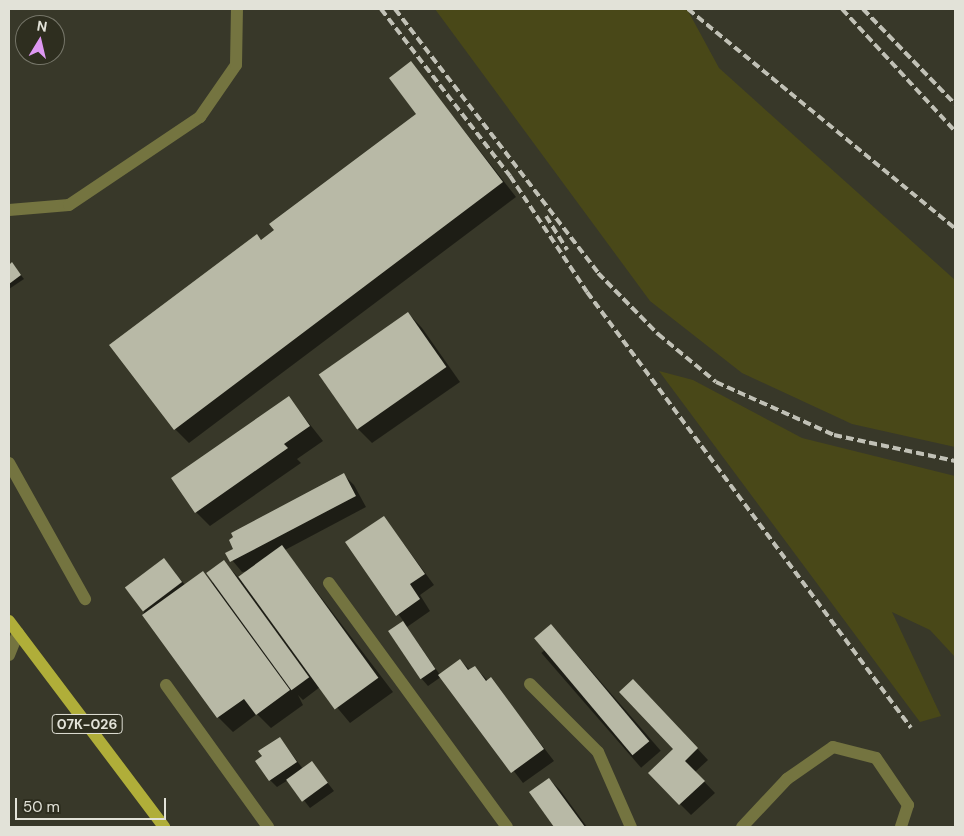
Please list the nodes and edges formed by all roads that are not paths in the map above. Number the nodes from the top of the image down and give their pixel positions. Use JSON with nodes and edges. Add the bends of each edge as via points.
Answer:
{"nodes":[{"id":1,"x":238,"y":9,"type":"edge"},
{"id":2,"x":9,"y":210,"type":"edge"},
{"id":3,"x":9,"y":463,"type":"edge"},
{"id":4,"x":329,"y":584,"type":"dead end"},
{"id":5,"x":86,"y":599,"type":"dead end"},
{"id":6,"x":9,"y":620,"type":"edge"},
{"id":7,"x":18,"y":633,"type":"junction"},
{"id":8,"x":9,"y":655,"type":"edge"},
{"id":9,"x":530,"y":684,"type":"dead end"},
{"id":10,"x":166,"y":685,"type":"dead end"},
{"id":11,"x":164,"y":827,"type":"edge"},
{"id":12,"x":268,"y":827,"type":"edge"},
{"id":13,"x":507,"y":827,"type":"edge"},
{"id":14,"x":631,"y":827,"type":"edge"},
{"id":15,"x":742,"y":827,"type":"edge"},
{"id":16,"x":901,"y":827,"type":"edge"}],
"edges":[{"from":1,"to":2,"type":"street","via":[[236,65],[200,117],[69,205]]},
{"from":3,"to":5,"type":"street"},
{"from":4,"to":13,"type":"street"},
{"from":6,"to":7,"type":"main road","number":"07К-026"},
{"from":7,"to":8,"type":"street"},
{"from":7,"to":11,"type":"main road","number":"07К-026"},
{"from":9,"to":14,"type":"street","via":[[598,752]]},
{"from":10,"to":12,"type":"street"},
{"from":15,"to":16,"type":"street","via":[[787,779],[833,747],[876,758],[908,805]]}]}
